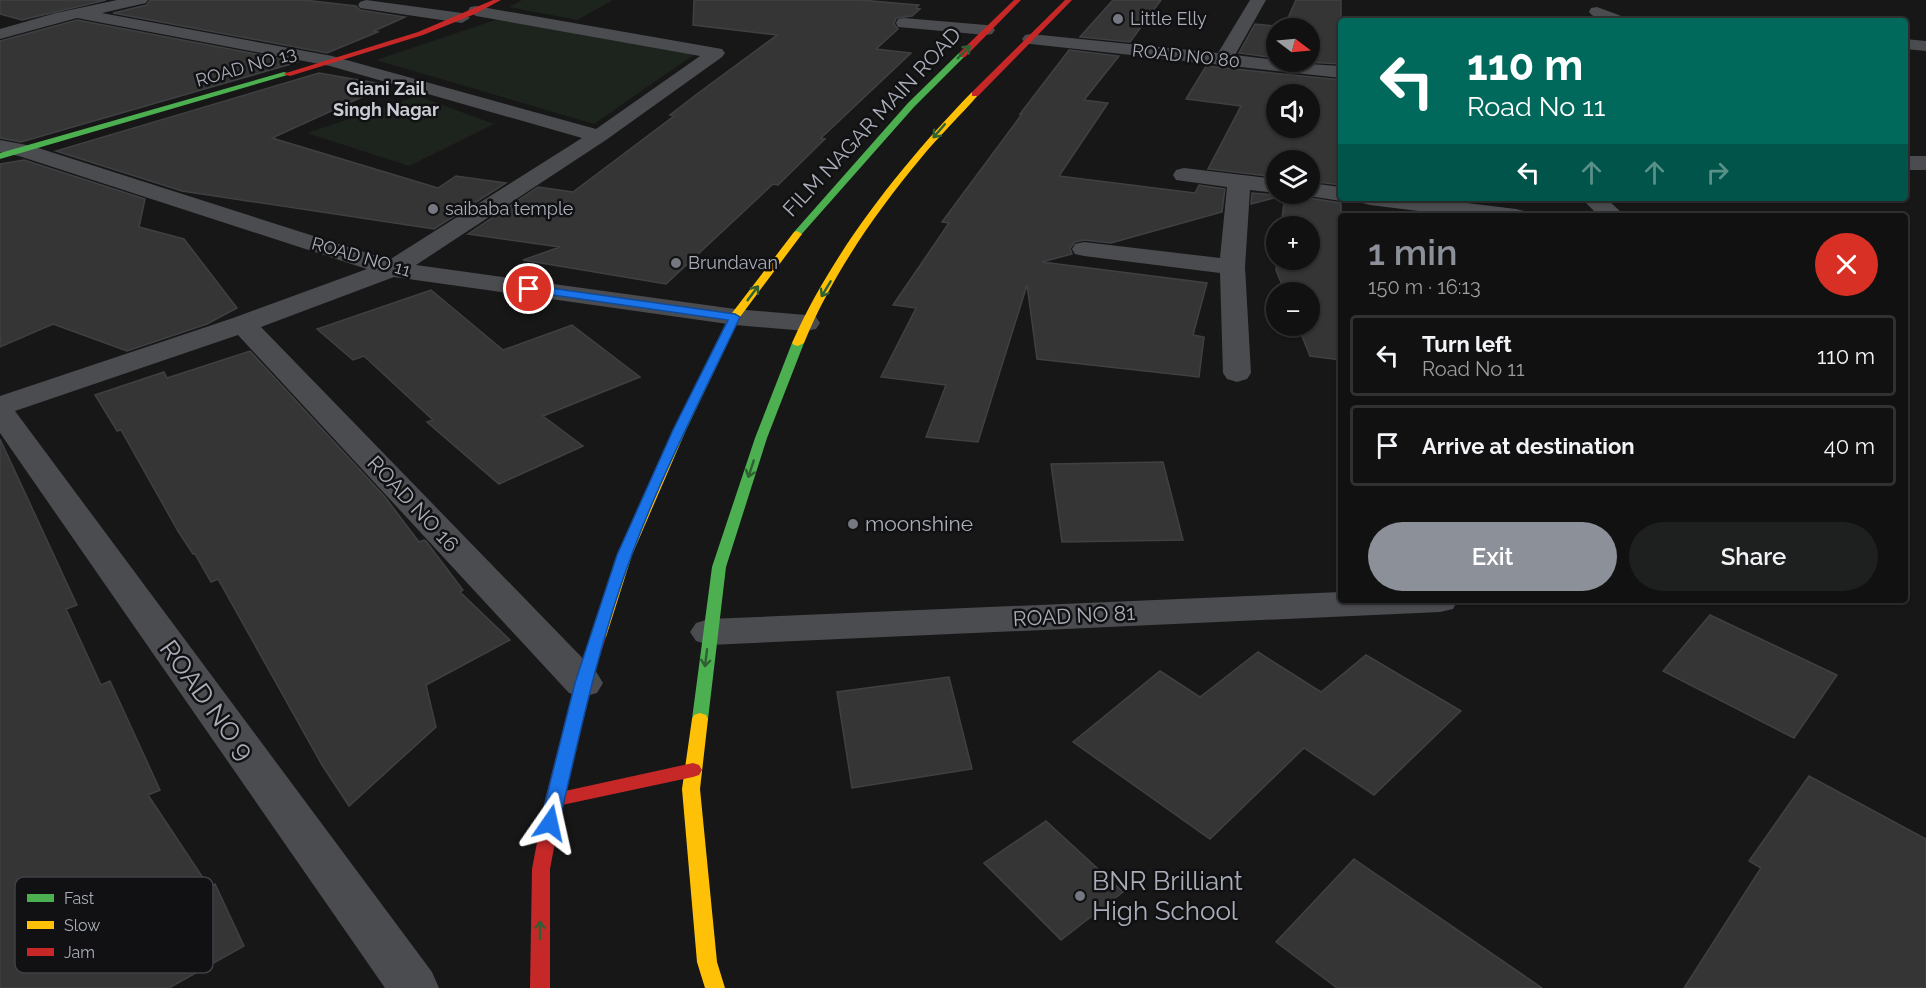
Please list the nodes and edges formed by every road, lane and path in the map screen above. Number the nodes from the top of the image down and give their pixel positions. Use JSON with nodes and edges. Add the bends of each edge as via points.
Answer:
{"nodes":[{"id":1,"x":140,"y":0,"type":"edge"},
{"id":2,"x":498,"y":0,"type":"edge"},
{"id":3,"x":1018,"y":0,"type":"edge"},
{"id":4,"x":1069,"y":0,"type":"edge"},
{"id":5,"x":1258,"y":0,"type":"edge"},
{"id":6,"x":366,"y":4,"type":"dead end"},
{"id":7,"x":1597,"y":12,"type":"dead end"},
{"id":8,"x":79,"y":14,"type":"junction"},
{"id":9,"x":469,"y":15,"type":"junction"},
{"id":10,"x":1611,"y":18,"type":"edge"},
{"id":11,"x":904,"y":23,"type":"dead end"},
{"id":12,"x":986,"y":30,"type":"junction"},
{"id":13,"x":0,"y":34,"type":"edge"},
{"id":14,"x":1031,"y":39,"type":"junction"},
{"id":15,"x":1908,"y":44,"type":"edge"},
{"id":16,"x":1926,"y":46,"type":"edge"},
{"id":17,"x":1223,"y":60,"type":"junction"},
{"id":18,"x":332,"y":61,"type":"junction"},
{"id":19,"x":1338,"y":72,"type":"edge"},
{"id":20,"x":599,"y":136,"type":"junction"},
{"id":21,"x":0,"y":146,"type":"edge"},
{"id":22,"x":24,"y":151,"type":"junction"},
{"id":23,"x":0,"y":156,"type":"edge"},
{"id":24,"x":1908,"y":163,"type":"edge"},
{"id":25,"x":1926,"y":163,"type":"edge"},
{"id":26,"x":1184,"y":175,"type":"dead end"},
{"id":27,"x":1239,"y":182,"type":"junction"},
{"id":28,"x":1266,"y":185,"type":"edge"},
{"id":29,"x":1320,"y":191,"type":"edge"},
{"id":30,"x":1338,"y":194,"type":"edge"},
{"id":31,"x":1394,"y":201,"type":"edge"},
{"id":32,"x":1596,"y":201,"type":"edge"},
{"id":33,"x":1492,"y":213,"type":"edge"},
{"id":34,"x":1610,"y":213,"type":"edge"},
{"id":35,"x":1083,"y":249,"type":"dead end"},
{"id":36,"x":1232,"y":267,"type":"junction"},
{"id":37,"x":392,"y":269,"type":"junction"},
{"id":38,"x":735,"y":317,"type":"junction"},
{"id":39,"x":806,"y":323,"type":"junction"},
{"id":40,"x":243,"y":324,"type":"junction"},
{"id":41,"x":1237,"y":373,"type":"dead end"},
{"id":42,"x":0,"y":406,"type":"edge"},
{"id":43,"x":0,"y":411,"type":"edge"},
{"id":44,"x":1371,"y":603,"type":"edge"},
{"id":45,"x":709,"y":632,"type":"junction"},
{"id":46,"x":583,"y":683,"type":"junction"},
{"id":47,"x":693,"y":770,"type":"junction"},
{"id":48,"x":554,"y":800,"type":"junction"},
{"id":49,"x":414,"y":988,"type":"edge"},
{"id":50,"x":540,"y":988,"type":"edge"},
{"id":51,"x":715,"y":988,"type":"edge"}],
"edges":[{"from":1,"to":8,"type":"street"},
{"from":2,"to":9,"type":"main road","name":"ROAD NO 13"},
{"from":3,"to":12,"type":"main road","name":"FILM NAGAR MAIN ROAD"},
{"from":4,"to":14,"type":"main road"},
{"from":5,"to":17,"type":"street"},
{"from":6,"to":9,"type":"street"},
{"from":7,"to":10,"type":"street"},
{"from":8,"to":13,"type":"street"},
{"from":8,"to":18,"type":"street"},
{"from":9,"to":18,"type":"main road","name":"ROAD NO 13"},
{"from":9,"to":20,"type":"street","via":[[716,52]]},
{"from":11,"to":12,"type":"street"},
{"from":38,"to":12,"type":"main road","name":"FILM NAGAR MAIN ROAD","one_way":true,"via":[[806,221],[911,105]]},
{"from":14,"to":17,"type":"street","name":"ROAD NO 80"},
{"from":14,"to":39,"type":"main road","one_way":true,"via":[[953,115],[907,168],[862,229]]},
{"from":15,"to":16,"type":"street"},
{"from":17,"to":19,"type":"street","name":"ROAD NO 80"},
{"from":18,"to":20,"type":"street"},
{"from":18,"to":22,"type":"main road","name":"ROAD NO 13"},
{"from":20,"to":37,"type":"street"},
{"from":21,"to":22,"type":"street","name":"ROAD NO 11"},
{"from":22,"to":23,"type":"main road","name":"ROAD NO 13"},
{"from":22,"to":37,"type":"street","name":"ROAD NO 11"},
{"from":24,"to":25,"type":"street"},
{"from":26,"to":27,"type":"street"},
{"from":27,"to":28,"type":"street"},
{"from":27,"to":36,"type":"street"},
{"from":29,"to":30,"type":"street"},
{"from":31,"to":33,"type":"street"},
{"from":32,"to":34,"type":"street"},
{"from":35,"to":36,"type":"street"},
{"from":36,"to":41,"type":"street"},
{"from":37,"to":38,"type":"street","name":"ROAD NO 11"},
{"from":37,"to":40,"type":"street"},
{"from":38,"to":39,"type":"street","name":"ROAD NO 11"},
{"from":38,"to":46,"type":"main road","name":"FILM NAGAR MAIN ROAD","via":[[625,555]]},
{"from":39,"to":45,"type":"main road","one_way":true,"via":[[761,438],[719,567]]},
{"from":40,"to":42,"type":"street"},
{"from":40,"to":46,"type":"street","name":"ROAD NO 16"},
{"from":43,"to":49,"type":"street","name":"ROAD NO 9"},
{"from":44,"to":45,"type":"street","name":"ROAD NO 81"},
{"from":45,"to":47,"type":"main road","one_way":true},
{"from":46,"to":48,"type":"main road","name":"FILM NAGAR MAIN ROAD"},
{"from":47,"to":48,"type":"main road"},
{"from":47,"to":51,"type":"main road","via":[[691,789],[706,950]]},
{"from":50,"to":48,"type":"main road","name":"FILM NAGAR MAIN ROAD","one_way":true,"via":[[541,869]]}]}
